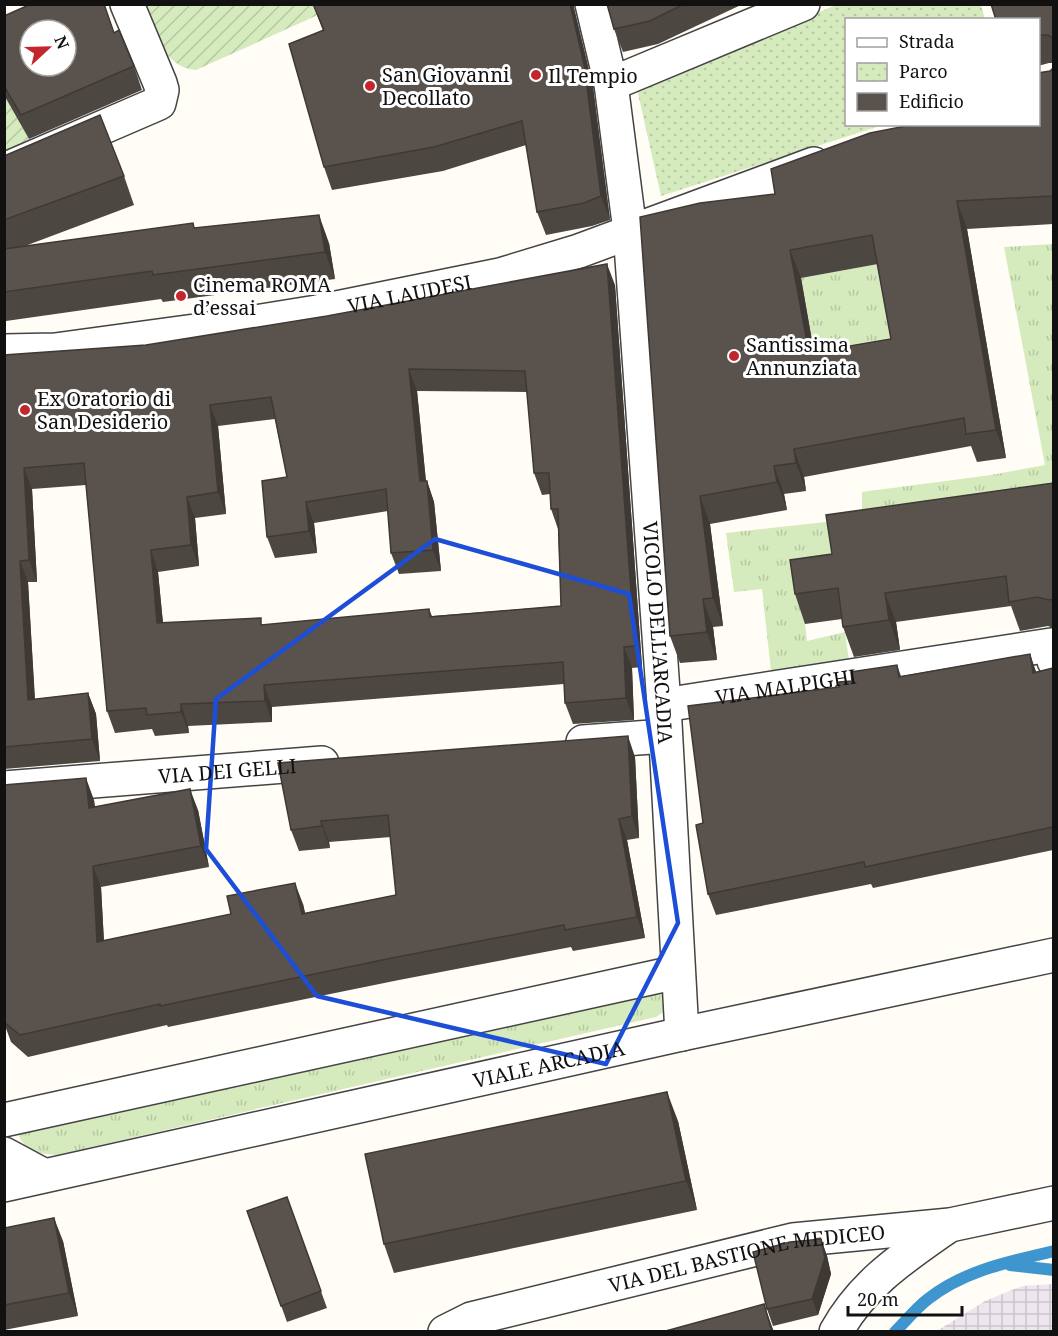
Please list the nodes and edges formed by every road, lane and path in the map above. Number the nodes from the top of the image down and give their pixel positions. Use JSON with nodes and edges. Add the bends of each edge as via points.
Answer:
{"nodes":[{"id":1,"x":128,"y":4,"type":"edge"},
{"id":2,"x":592,"y":4,"type":"edge"},
{"id":3,"x":803,"y":4,"type":"edge"},
{"id":4,"x":611,"y":84,"type":"junction"},
{"id":5,"x":847,"y":152,"type":"edge"},
{"id":6,"x":4,"y":170,"type":"edge"},
{"id":7,"x":630,"y":231,"type":"junction"},
{"id":8,"x":4,"y":351,"type":"edge"},
{"id":9,"x":1052,"y":650,"type":"edge"},
{"id":10,"x":664,"y":721,"type":"junction"},
{"id":11,"x":559,"y":744,"type":"edge"},
{"id":12,"x":346,"y":761,"type":"edge"},
{"id":13,"x":4,"y":788,"type":"edge"},
{"id":14,"x":1053,"y":955,"type":"edge"},
{"id":15,"x":678,"y":972,"type":"junction"},
{"id":16,"x":682,"y":1034,"type":"junction"},
{"id":17,"x":4,"y":1120,"type":"edge"},
{"id":18,"x":4,"y":1154,"type":"edge"},
{"id":19,"x":43,"y":1175,"type":"junction"},
{"id":20,"x":4,"y":1185,"type":"edge"},
{"id":21,"x":1053,"y":1203,"type":"edge"},
{"id":22,"x":950,"y":1225,"type":"junction"},
{"id":23,"x":445,"y":1332,"type":"edge"},
{"id":24,"x":836,"y":1332,"type":"edge"}],
"edges":[{"from":1,"to":6,"type":"street","via":[[160,83],[159,102]]},
{"from":2,"to":4,"type":"street","name":"VICOLO DELL'ARCADIA"},
{"from":3,"to":4,"type":"street"},
{"from":4,"to":7,"type":"street","name":"VICOLO DELL'ARCADIA"},
{"from":5,"to":7,"type":"street","name":"VIA LAUDESI"},
{"from":7,"to":8,"type":"street","name":"VIA LAUDESI","via":[[509,273],[317,312],[55,350]]},
{"from":7,"to":10,"type":"street","name":"VICOLO DELL'ARCADIA"},
{"from":9,"to":10,"type":"street","name":"VIA MALPIGHI"},
{"from":10,"to":11,"type":"street"},
{"from":10,"to":15,"type":"street","name":"VICOLO DELL'ARCADIA"},
{"from":12,"to":13,"type":"street","name":"VIA DEI GELLI"},
{"from":14,"to":16,"type":"street","name":"VIALE ARCADIA"},
{"from":15,"to":16,"type":"street","name":"VICOLO DELL'ARCADIA"},
{"from":15,"to":17,"type":"street"},
{"from":16,"to":19,"type":"street","name":"VIALE ARCADIA"},
{"from":18,"to":19,"type":"street"},
{"from":19,"to":20,"type":"street","name":"VIALE ARCADIA"},
{"from":21,"to":22,"type":"street","name":"VIA DEL BASTIONE MEDICEO"},
{"from":22,"to":23,"type":"street","name":"VIA DEL BASTIONE MEDICEO","via":[[793,1240],[471,1319]]},
{"from":22,"to":24,"type":"street","via":[[872,1283]]}]}
